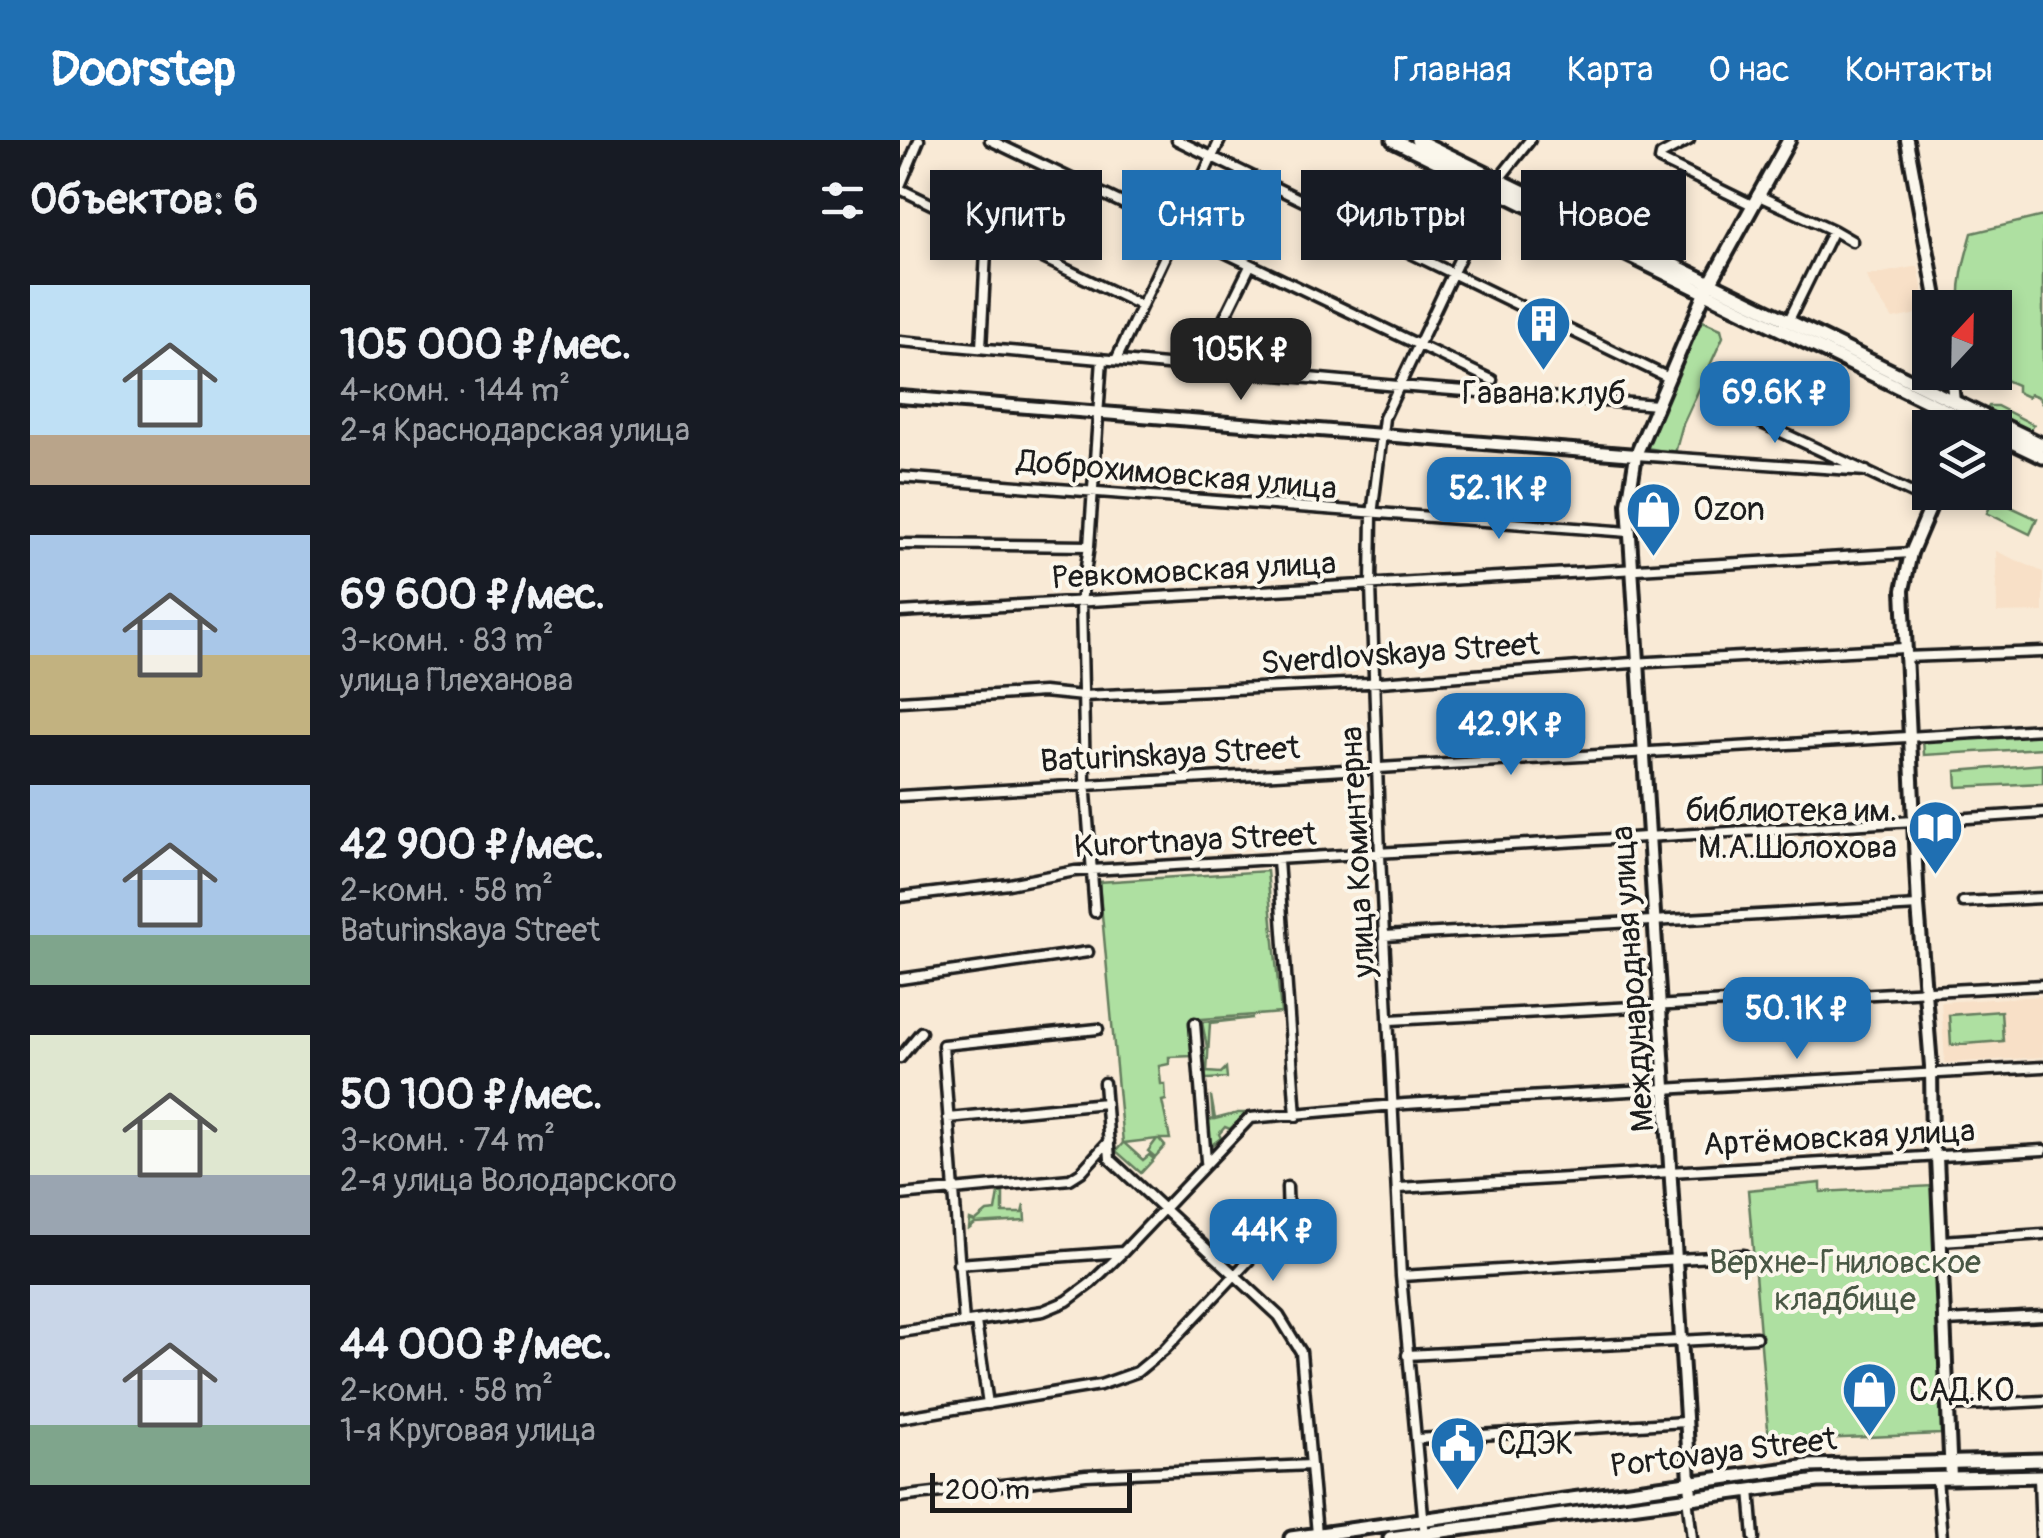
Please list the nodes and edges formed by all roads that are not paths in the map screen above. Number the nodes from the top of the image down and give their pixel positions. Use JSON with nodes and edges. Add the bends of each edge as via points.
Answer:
{"nodes":[{"id":1,"x":919,"y":140,"type":"edge"},
{"id":2,"x":990,"y":140,"type":"edge"},
{"id":3,"x":1177,"y":140,"type":"edge"},
{"id":4,"x":1220,"y":140,"type":"edge"},
{"id":5,"x":1393,"y":140,"type":"edge"},
{"id":6,"x":1417,"y":140,"type":"edge"},
{"id":7,"x":1530,"y":140,"type":"edge"},
{"id":8,"x":1689,"y":140,"type":"edge"},
{"id":9,"x":1788,"y":140,"type":"edge"},
{"id":10,"x":1906,"y":140,"type":"edge"},
{"id":11,"x":1212,"y":157,"type":"junction"},
{"id":12,"x":1205,"y":170,"type":"edge"},
{"id":13,"x":1463,"y":170,"type":"edge"},
{"id":14,"x":1471,"y":170,"type":"edge"},
{"id":15,"x":1501,"y":178,"type":"edge"},
{"id":16,"x":1501,"y":186,"type":"edge"},
{"id":17,"x":900,"y":187,"type":"edge"},
{"id":18,"x":1755,"y":200,"type":"junction"},
{"id":19,"x":930,"y":203,"type":"edge"},
{"id":20,"x":1122,"y":204,"type":"edge"},
{"id":21,"x":1833,"y":230,"type":"junction"},
{"id":22,"x":1852,"y":240,"type":"dead end"},
{"id":23,"x":986,"y":260,"type":"edge"},
{"id":24,"x":1046,"y":260,"type":"edge"},
{"id":25,"x":1161,"y":260,"type":"edge"},
{"id":26,"x":1238,"y":260,"type":"edge"},
{"id":27,"x":1458,"y":260,"type":"edge"},
{"id":28,"x":1250,"y":266,"type":"junction"},
{"id":29,"x":1452,"y":272,"type":"junction"},
{"id":30,"x":1707,"y":288,"type":"junction"},
{"id":31,"x":1935,"y":290,"type":"edge"},
{"id":32,"x":1140,"y":305,"type":"junction"},
{"id":33,"x":1788,"y":322,"type":"junction"},
{"id":34,"x":900,"y":341,"type":"edge"},
{"id":35,"x":1416,"y":346,"type":"junction"},
{"id":36,"x":981,"y":348,"type":"junction"},
{"id":37,"x":1102,"y":359,"type":"junction"},
{"id":38,"x":1116,"y":360,"type":"junction"},
{"id":39,"x":1210,"y":369,"type":"junction"},
{"id":40,"x":1669,"y":378,"type":"junction"},
{"id":41,"x":1492,"y":380,"type":"dead end"},
{"id":42,"x":1398,"y":386,"type":"junction"},
{"id":43,"x":1952,"y":390,"type":"edge"},
{"id":44,"x":900,"y":396,"type":"edge"},
{"id":45,"x":1954,"y":402,"type":"junction"},
{"id":46,"x":1718,"y":403,"type":"dead end"},
{"id":47,"x":1658,"y":405,"type":"junction"},
{"id":48,"x":1950,"y":410,"type":"edge"},
{"id":49,"x":1962,"y":410,"type":"edge"},
{"id":50,"x":1098,"y":412,"type":"junction"},
{"id":51,"x":1381,"y":434,"type":"junction"},
{"id":52,"x":2012,"y":435,"type":"edge"},
{"id":53,"x":2012,"y":442,"type":"edge"},
{"id":54,"x":2043,"y":445,"type":"edge"},
{"id":55,"x":1636,"y":455,"type":"junction"},
{"id":56,"x":2043,"y":456,"type":"edge"},
{"id":57,"x":1871,"y":472,"type":"junction"},
{"id":58,"x":900,"y":476,"type":"edge"},
{"id":59,"x":1912,"y":489,"type":"edge"},
{"id":60,"x":1092,"y":492,"type":"junction"},
{"id":61,"x":1930,"y":510,"type":"edge"},
{"id":62,"x":1372,"y":514,"type":"junction"},
{"id":63,"x":1629,"y":532,"type":"junction"},
{"id":64,"x":900,"y":544,"type":"edge"},
{"id":65,"x":1088,"y":546,"type":"junction"},
{"id":66,"x":1911,"y":554,"type":"junction"},
{"id":67,"x":1632,"y":569,"type":"junction"},
{"id":68,"x":1371,"y":585,"type":"junction"},
{"id":69,"x":1081,"y":602,"type":"junction"},
{"id":70,"x":900,"y":612,"type":"edge"},
{"id":71,"x":2043,"y":652,"type":"edge"},
{"id":72,"x":1904,"y":653,"type":"junction"},
{"id":73,"x":1637,"y":662,"type":"junction"},
{"id":74,"x":1374,"y":682,"type":"junction"},
{"id":75,"x":1083,"y":696,"type":"junction"},
{"id":76,"x":900,"y":702,"type":"edge"},
{"id":77,"x":2043,"y":729,"type":"edge"},
{"id":78,"x":1909,"y":738,"type":"junction"},
{"id":79,"x":1643,"y":753,"type":"junction"},
{"id":80,"x":1378,"y":766,"type":"junction"},
{"id":81,"x":1085,"y":784,"type":"junction"},
{"id":82,"x":900,"y":796,"type":"edge"},
{"id":83,"x":2043,"y":813,"type":"edge"},
{"id":84,"x":1953,"y":819,"type":"dead end"},
{"id":85,"x":1914,"y":820,"type":"junction"},
{"id":86,"x":1648,"y":836,"type":"junction"},
{"id":87,"x":1380,"y":854,"type":"junction"},
{"id":88,"x":1278,"y":860,"type":"junction"},
{"id":89,"x":1090,"y":872,"type":"junction"},
{"id":90,"x":900,"y":898,"type":"edge"},
{"id":91,"x":2043,"y":898,"type":"edge"},
{"id":92,"x":1964,"y":902,"type":"dead end"},
{"id":93,"x":1918,"y":906,"type":"junction"},
{"id":94,"x":1095,"y":912,"type":"dead end"},
{"id":95,"x":1654,"y":920,"type":"junction"},
{"id":96,"x":1384,"y":936,"type":"junction"},
{"id":97,"x":1088,"y":952,"type":"dead end"},
{"id":98,"x":900,"y":979,"type":"edge"},
{"id":99,"x":2043,"y":985,"type":"edge"},
{"id":100,"x":1927,"y":992,"type":"junction"},
{"id":101,"x":1658,"y":1005,"type":"junction"},
{"id":102,"x":1390,"y":1020,"type":"junction"},
{"id":103,"x":1195,"y":1023,"type":"dead end"},
{"id":104,"x":1098,"y":1030,"type":"dead end"},
{"id":105,"x":921,"y":1032,"type":"dead end"},
{"id":106,"x":900,"y":1058,"type":"edge"},
{"id":107,"x":2043,"y":1067,"type":"edge"},
{"id":108,"x":1932,"y":1074,"type":"junction"},
{"id":109,"x":1104,"y":1084,"type":"dead end"},
{"id":110,"x":1664,"y":1087,"type":"junction"},
{"id":111,"x":1106,"y":1103,"type":"junction"},
{"id":112,"x":1394,"y":1106,"type":"junction"},
{"id":113,"x":1296,"y":1116,"type":"junction"},
{"id":114,"x":948,"y":1118,"type":"junction"},
{"id":115,"x":1109,"y":1141,"type":"junction"},
{"id":116,"x":1100,"y":1150,"type":"junction"},
{"id":117,"x":2043,"y":1150,"type":"edge"},
{"id":118,"x":1937,"y":1158,"type":"junction"},
{"id":119,"x":1110,"y":1159,"type":"junction"},
{"id":120,"x":1206,"y":1161,"type":"junction"},
{"id":121,"x":1669,"y":1171,"type":"junction"},
{"id":122,"x":1287,"y":1188,"type":"dead end"},
{"id":123,"x":1399,"y":1188,"type":"junction"},
{"id":124,"x":952,"y":1190,"type":"junction"},
{"id":125,"x":900,"y":1195,"type":"edge"},
{"id":126,"x":1163,"y":1208,"type":"junction"},
{"id":127,"x":2043,"y":1234,"type":"edge"},
{"id":128,"x":1942,"y":1241,"type":"junction"},
{"id":129,"x":1123,"y":1252,"type":"junction"},
{"id":130,"x":1744,"y":1256,"type":"dead end"},
{"id":131,"x":1674,"y":1260,"type":"junction"},
{"id":132,"x":958,"y":1264,"type":"junction"},
{"id":133,"x":1235,"y":1274,"type":"junction"},
{"id":134,"x":1401,"y":1276,"type":"junction"},
{"id":135,"x":2043,"y":1316,"type":"edge"},
{"id":136,"x":1946,"y":1321,"type":"junction"},
{"id":137,"x":976,"y":1322,"type":"junction"},
{"id":138,"x":964,"y":1323,"type":"junction"},
{"id":139,"x":900,"y":1332,"type":"edge"},
{"id":140,"x":1756,"y":1338,"type":"dead end"},
{"id":141,"x":1680,"y":1342,"type":"junction"},
{"id":142,"x":1407,"y":1355,"type":"junction"},
{"id":143,"x":2043,"y":1401,"type":"edge"},
{"id":144,"x":988,"y":1404,"type":"junction"},
{"id":145,"x":1949,"y":1406,"type":"junction"},
{"id":146,"x":900,"y":1418,"type":"edge"},
{"id":147,"x":1685,"y":1422,"type":"junction"},
{"id":148,"x":1417,"y":1439,"type":"junction"},
{"id":149,"x":2043,"y":1460,"type":"edge"},
{"id":150,"x":1951,"y":1462,"type":"junction"},
{"id":151,"x":1833,"y":1465,"type":"junction"},
{"id":152,"x":1311,"y":1466,"type":"junction"},
{"id":153,"x":2041,"y":1476,"type":"edge"},
{"id":154,"x":1937,"y":1478,"type":"junction"},
{"id":155,"x":1951,"y":1478,"type":"junction"},
{"id":156,"x":1836,"y":1480,"type":"junction"},
{"id":157,"x":1689,"y":1482,"type":"junction"},
{"id":158,"x":1750,"y":1489,"type":"junction"},
{"id":159,"x":1689,"y":1496,"type":"junction"},
{"id":160,"x":900,"y":1497,"type":"edge"},
{"id":161,"x":1424,"y":1530,"type":"edge"},
{"id":162,"x":1317,"y":1534,"type":"junction"},
{"id":163,"x":1292,"y":1538,"type":"edge"},
{"id":164,"x":1390,"y":1538,"type":"edge"},
{"id":165,"x":1692,"y":1538,"type":"edge"},
{"id":166,"x":1754,"y":1538,"type":"edge"},
{"id":167,"x":1942,"y":1538,"type":"edge"},
{"id":168,"x":2041,"y":1538,"type":"edge"}],
"edges":[{"from":1,"to":17,"type":"street"},
{"from":2,"to":20,"type":"street"},
{"from":3,"to":11,"type":"street"},
{"from":4,"to":11,"type":"street"},
{"from":5,"to":13,"type":"main road"},
{"from":6,"to":14,"type":"main road"},
{"from":7,"to":15,"type":"street","name":"улица Коминтерна"},
{"from":8,"to":18,"type":"street","via":[[1660,160]]},
{"from":9,"to":18,"type":"main road"},
{"from":10,"to":31,"type":"street"},
{"from":11,"to":12,"type":"street"},
{"from":11,"to":29,"type":"street"},
{"from":16,"to":30,"type":"main road"},
{"from":17,"to":19,"type":"street"},
{"from":18,"to":21,"type":"street"},
{"from":18,"to":30,"type":"main road"},
{"from":21,"to":22,"type":"street"},
{"from":21,"to":33,"type":"street"},
{"from":23,"to":36,"type":"street"},
{"from":24,"to":32,"type":"street"},
{"from":25,"to":32,"type":"street"},
{"from":26,"to":28,"type":"street"},
{"from":27,"to":29,"type":"street","name":"улица Коминтерна"},
{"from":28,"to":35,"type":"street"},
{"from":28,"to":39,"type":"street","via":[[1214,339]]},
{"from":29,"to":35,"type":"street","name":"улица Коминтерна"},
{"from":29,"to":40,"type":"street"},
{"from":30,"to":33,"type":"main road"},
{"from":30,"to":40,"type":"street","name":"Международная улица"},
{"from":30,"to":48,"type":"main road"},
{"from":32,"to":38,"type":"street"},
{"from":33,"to":45,"type":"main road"},
{"from":34,"to":36,"type":"street"},
{"from":35,"to":41,"type":"street"},
{"from":35,"to":42,"type":"street","name":"улица Коминтерна"},
{"from":36,"to":37,"type":"street"},
{"from":37,"to":38,"type":"street"},
{"from":37,"to":50,"type":"street"},
{"from":38,"to":39,"type":"street"},
{"from":39,"to":42,"type":"street"},
{"from":40,"to":47,"type":"street","name":"Международная улица"},
{"from":42,"to":47,"type":"street"},
{"from":42,"to":51,"type":"street","name":"улица Коминтерна"},
{"from":43,"to":45,"type":"street"},
{"from":44,"to":50,"type":"street"},
{"from":45,"to":49,"type":"main road"},
{"from":46,"to":57,"type":"street"},
{"from":47,"to":55,"type":"street","name":"Международная улица"},
{"from":50,"to":51,"type":"street"},
{"from":50,"to":60,"type":"street"},
{"from":51,"to":55,"type":"street"},
{"from":51,"to":62,"type":"street","name":"улица Коминтерна"},
{"from":52,"to":54,"type":"main road"},
{"from":53,"to":56,"type":"main road"},
{"from":55,"to":57,"type":"street"},
{"from":55,"to":63,"type":"street","name":"Международная улица"},
{"from":57,"to":59,"type":"street"},
{"from":58,"to":60,"type":"street","name":"Доброхимовская улица"},
{"from":60,"to":62,"type":"street","name":"Доброхимовская улица"},
{"from":60,"to":65,"type":"street"},
{"from":61,"to":66,"type":"street"},
{"from":62,"to":63,"type":"street","name":"Доброхимовская улица"},
{"from":62,"to":68,"type":"street","name":"улица Коминтерна"},
{"from":63,"to":67,"type":"street","name":"Международная улица"},
{"from":64,"to":65,"type":"street"},
{"from":65,"to":69,"type":"street"},
{"from":66,"to":67,"type":"street","name":"Ревкомовская улица"},
{"from":66,"to":72,"type":"street","via":[[1903,590]]},
{"from":67,"to":68,"type":"street","name":"Ревкомовская улица"},
{"from":67,"to":73,"type":"street","name":"Международная улица"},
{"from":68,"to":69,"type":"street","name":"Ревкомовская улица"},
{"from":68,"to":74,"type":"street","name":"улица Коминтерна"},
{"from":69,"to":70,"type":"street","name":"Ревкомовская улица"},
{"from":69,"to":75,"type":"street"},
{"from":71,"to":72,"type":"street","name":"Sverdlovskaya Street"},
{"from":72,"to":73,"type":"street","name":"Sverdlovskaya Street"},
{"from":72,"to":78,"type":"street"},
{"from":73,"to":74,"type":"street","name":"Sverdlovskaya Street"},
{"from":73,"to":79,"type":"street","name":"Международная улица"},
{"from":74,"to":75,"type":"street","name":"Sverdlovskaya Street"},
{"from":74,"to":80,"type":"street","name":"улица Коминтерна"},
{"from":75,"to":76,"type":"street","name":"Sverdlovskaya Street","via":[[1043,692]]},
{"from":75,"to":81,"type":"street"},
{"from":77,"to":78,"type":"street","name":"Baturinskaya Street"},
{"from":78,"to":79,"type":"street","name":"Baturinskaya Street"},
{"from":78,"to":85,"type":"street"},
{"from":79,"to":80,"type":"street","name":"Baturinskaya Street"},
{"from":79,"to":86,"type":"street","name":"Международная улица"},
{"from":80,"to":81,"type":"street","name":"Baturinskaya Street"},
{"from":80,"to":87,"type":"street","name":"улица Коминтерна"},
{"from":81,"to":82,"type":"street","name":"Baturinskaya Street"},
{"from":81,"to":89,"type":"street"},
{"from":83,"to":84,"type":"street"},
{"from":85,"to":86,"type":"street","name":"Kurortnaya Street"},
{"from":85,"to":93,"type":"street"},
{"from":86,"to":87,"type":"street","name":"Kurortnaya Street"},
{"from":86,"to":95,"type":"street","name":"Международная улица"},
{"from":87,"to":88,"type":"street","name":"Kurortnaya Street"},
{"from":87,"to":96,"type":"street","name":"улица Коминтерна"},
{"from":88,"to":89,"type":"street","name":"Kurortnaya Street"},
{"from":88,"to":113,"type":"street"},
{"from":89,"to":90,"type":"street","name":"Kurortnaya Street"},
{"from":89,"to":94,"type":"street"},
{"from":91,"to":92,"type":"street"},
{"from":93,"to":95,"type":"street"},
{"from":93,"to":100,"type":"street"},
{"from":95,"to":96,"type":"street"},
{"from":95,"to":101,"type":"street","name":"Международная улица"},
{"from":96,"to":102,"type":"street","name":"улица Коминтерна"},
{"from":97,"to":98,"type":"street"},
{"from":99,"to":100,"type":"street"},
{"from":100,"to":101,"type":"street"},
{"from":100,"to":108,"type":"street"},
{"from":101,"to":102,"type":"street"},
{"from":101,"to":110,"type":"street","name":"Международная улица"},
{"from":102,"to":112,"type":"street","name":"улица Коминтерна"},
{"from":103,"to":120,"type":"street"},
{"from":104,"to":114,"type":"street","via":[[943,1045]]},
{"from":105,"to":106,"type":"street"},
{"from":107,"to":108,"type":"street"},
{"from":108,"to":110,"type":"street"},
{"from":108,"to":118,"type":"street"},
{"from":109,"to":111,"type":"street"},
{"from":110,"to":112,"type":"street"},
{"from":110,"to":121,"type":"street","name":"Международная улица"},
{"from":111,"to":114,"type":"street"},
{"from":111,"to":115,"type":"street"},
{"from":112,"to":113,"type":"street"},
{"from":112,"to":123,"type":"street","name":"улица Коминтерна"},
{"from":113,"to":120,"type":"street","via":[[1246,1119]]},
{"from":114,"to":124,"type":"street"},
{"from":115,"to":116,"type":"street"},
{"from":115,"to":119,"type":"street"},
{"from":116,"to":119,"type":"street"},
{"from":116,"to":124,"type":"street","via":[[1070,1179]]},
{"from":117,"to":118,"type":"street","name":"Артёмовская улица"},
{"from":118,"to":121,"type":"street","name":"Артёмовская улица"},
{"from":118,"to":128,"type":"street"},
{"from":119,"to":126,"type":"street"},
{"from":120,"to":126,"type":"street"},
{"from":121,"to":123,"type":"street","name":"Артёмовская улица"},
{"from":121,"to":131,"type":"street","name":"Международная улица"},
{"from":122,"to":133,"type":"street","via":[[1288,1219]]},
{"from":123,"to":134,"type":"street","name":"улица Коминтерна"},
{"from":124,"to":125,"type":"street"},
{"from":124,"to":132,"type":"street"},
{"from":126,"to":129,"type":"street"},
{"from":126,"to":133,"type":"street"},
{"from":127,"to":128,"type":"street"},
{"from":128,"to":136,"type":"street"},
{"from":129,"to":132,"type":"street"},
{"from":129,"to":137,"type":"street","via":[[1067,1301],[1042,1312]]},
{"from":130,"to":131,"type":"street"},
{"from":131,"to":134,"type":"street"},
{"from":131,"to":141,"type":"street","name":"Международная улица"},
{"from":132,"to":138,"type":"street"},
{"from":133,"to":144,"type":"street","via":[[1137,1372]]},
{"from":133,"to":152,"type":"street","via":[[1279,1316],[1302,1352]]},
{"from":134,"to":142,"type":"street","name":"улица Коминтерна"},
{"from":135,"to":136,"type":"street"},
{"from":136,"to":145,"type":"street"},
{"from":137,"to":138,"type":"street"},
{"from":137,"to":144,"type":"street"},
{"from":138,"to":139,"type":"street"},
{"from":140,"to":141,"type":"street"},
{"from":141,"to":142,"type":"street"},
{"from":141,"to":147,"type":"street","name":"Международная улица"},
{"from":142,"to":148,"type":"street","name":"улица Коминтерна"},
{"from":143,"to":145,"type":"street"},
{"from":144,"to":146,"type":"street"},
{"from":145,"to":150,"type":"street"},
{"from":147,"to":148,"type":"street"},
{"from":147,"to":157,"type":"street","name":"Международная улица"},
{"from":148,"to":161,"type":"street","name":"улица Коминтерна"},
{"from":149,"to":150,"type":"main road","name":"Portovaya Street"},
{"from":150,"to":151,"type":"main road","name":"Portovaya Street"},
{"from":150,"to":155,"type":"street"},
{"from":151,"to":156,"type":"main road","via":[[1829,1474]]},
{"from":151,"to":157,"type":"main road","name":"Portovaya Street"},
{"from":152,"to":160,"type":"street","via":[[1086,1475]]},
{"from":152,"to":162,"type":"street"},
{"from":153,"to":155,"type":"main road","name":"Portovaya Street"},
{"from":153,"to":168,"type":"street"},
{"from":154,"to":155,"type":"main road","name":"Portovaya Street"},
{"from":154,"to":156,"type":"main road","name":"Portovaya Street"},
{"from":154,"to":167,"type":"street"},
{"from":156,"to":158,"type":"main road","name":"Portovaya Street"},
{"from":157,"to":159,"type":"street","name":"Международная улица"},
{"from":157,"to":161,"type":"main road","name":"Portovaya Street"},
{"from":158,"to":159,"type":"main road","name":"Portovaya Street"},
{"from":158,"to":166,"type":"street"},
{"from":159,"to":161,"type":"main road","name":"Portovaya Street"},
{"from":159,"to":165,"type":"street","name":"Международная улица"},
{"from":161,"to":162,"type":"main road","name":"Portovaya Street"},
{"from":161,"to":164,"type":"main road","name":"Portovaya Street"},
{"from":162,"to":163,"type":"main road","name":"Portovaya Street"}]}
